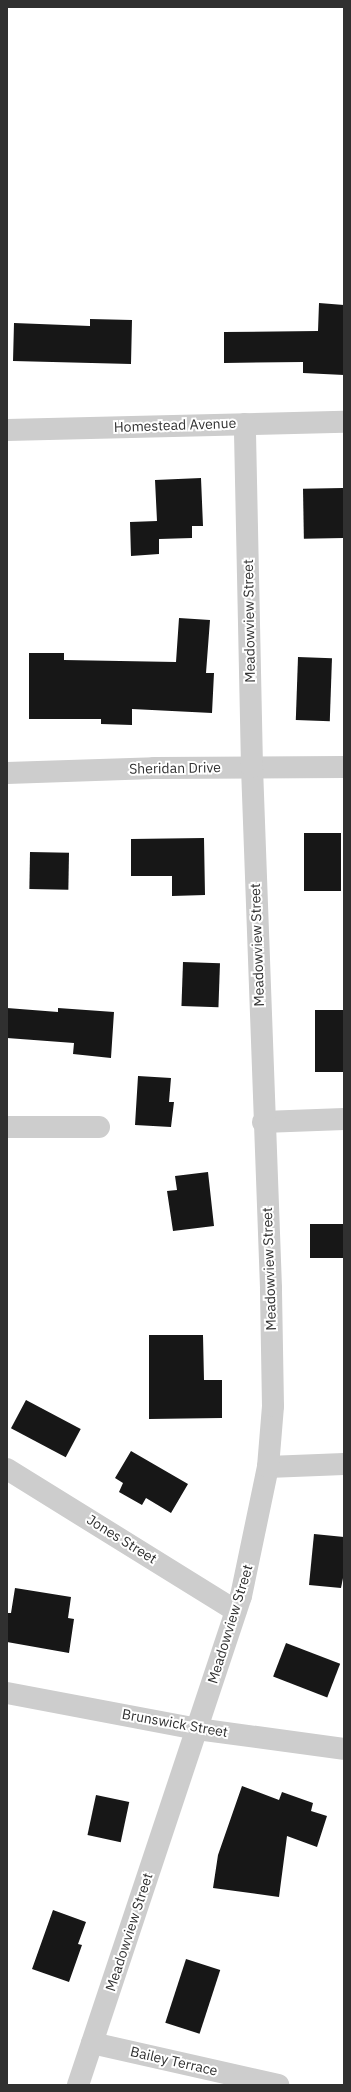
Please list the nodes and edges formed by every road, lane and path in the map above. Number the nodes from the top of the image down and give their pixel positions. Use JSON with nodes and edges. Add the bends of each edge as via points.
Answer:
{"nodes":[{"id":1,"x":344,"y":422,"type":"edge"},
{"id":2,"x":245,"y":424,"type":"junction"},
{"id":3,"x":7,"y":430,"type":"edge"},
{"id":4,"x":252,"y":767,"type":"junction"},
{"id":5,"x":344,"y":767,"type":"edge"},
{"id":6,"x":7,"y":773,"type":"edge"},
{"id":7,"x":344,"y":1119,"type":"edge"},
{"id":8,"x":263,"y":1122,"type":"junction"},
{"id":9,"x":7,"y":1127,"type":"edge"},
{"id":10,"x":99,"y":1127,"type":"dead end"},
{"id":11,"x":344,"y":1464,"type":"edge"},
{"id":12,"x":268,"y":1467,"type":"junction"},
{"id":13,"x":7,"y":1469,"type":"edge"},
{"id":14,"x":236,"y":1611,"type":"junction"},
{"id":15,"x":7,"y":1693,"type":"edge"},
{"id":16,"x":197,"y":1729,"type":"junction"},
{"id":17,"x":344,"y":1749,"type":"edge"},
{"id":18,"x":92,"y":2043,"type":"junction"},
{"id":19,"x":78,"y":2085,"type":"edge"},
{"id":20,"x":278,"y":2085,"type":"edge"}],
"edges":[{"from":1,"to":2,"type":"street","name":"Homestead Avenue"},
{"from":2,"to":3,"type":"street","name":"Homestead Avenue"},
{"from":2,"to":4,"type":"street","name":"Meadowview Street"},
{"from":4,"to":5,"type":"street","name":"Sheridan Drive"},
{"from":4,"to":6,"type":"street","name":"Sheridan Drive"},
{"from":4,"to":8,"type":"street","name":"Meadowview Street"},
{"from":7,"to":8,"type":"street"},
{"from":8,"to":12,"type":"street","name":"Meadowview Street","via":[[271,1288],[273,1406]]},
{"from":9,"to":10,"type":"street"},
{"from":11,"to":12,"type":"street"},
{"from":12,"to":14,"type":"street","name":"Meadowview Street"},
{"from":13,"to":14,"type":"street","name":"Jones Street"},
{"from":14,"to":16,"type":"street","name":"Meadowview Street"},
{"from":15,"to":16,"type":"street","name":"Brunswick Street"},
{"from":16,"to":17,"type":"street","name":"Brunswick Street"},
{"from":16,"to":18,"type":"street","name":"Meadowview Street"},
{"from":18,"to":19,"type":"street","name":"Meadowview Street"},
{"from":18,"to":20,"type":"street","name":"Bailey Terrace"}]}
